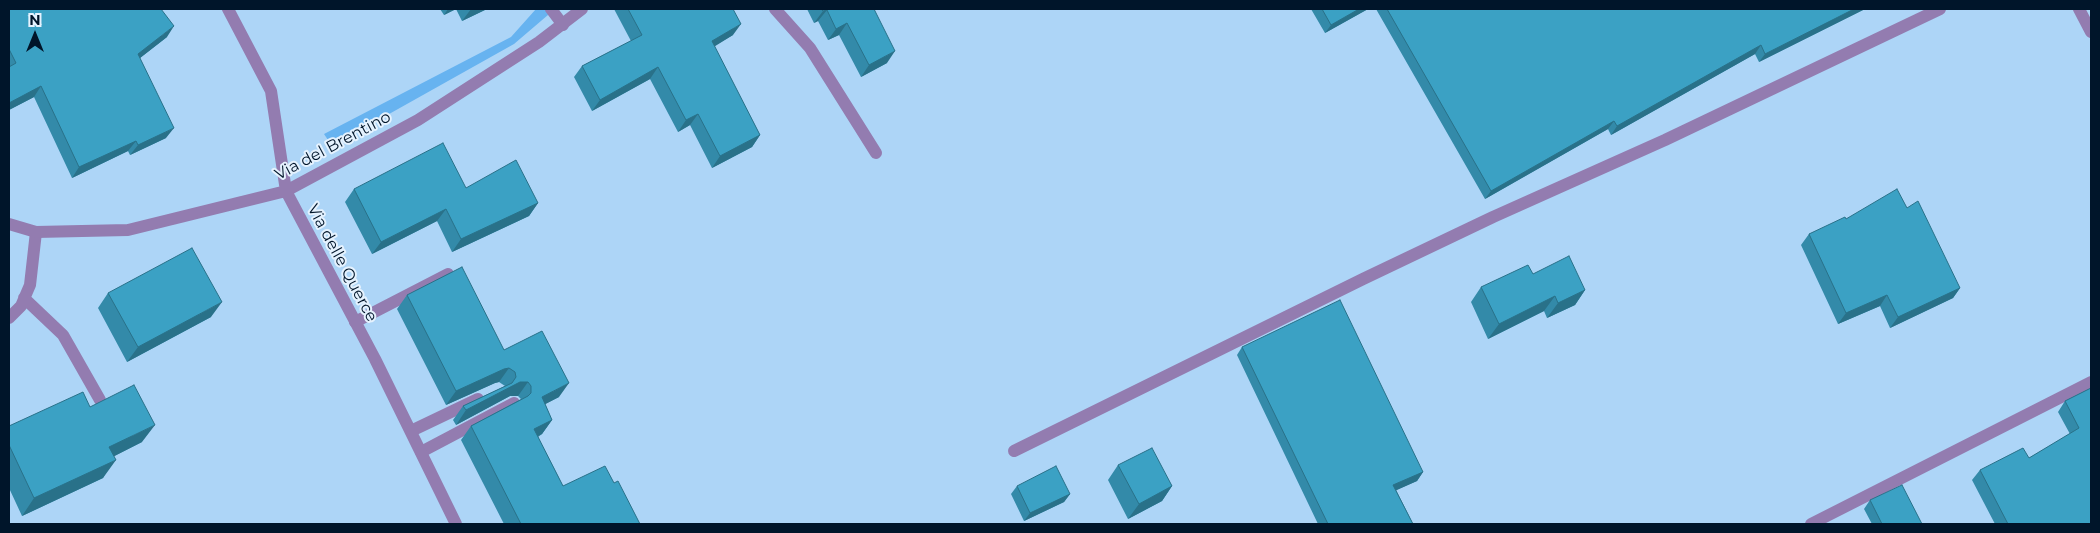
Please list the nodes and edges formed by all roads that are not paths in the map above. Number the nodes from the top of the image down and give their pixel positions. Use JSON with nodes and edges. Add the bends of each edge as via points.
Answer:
{"nodes":[{"id":1,"x":228,"y":9,"type":"edge"},
{"id":2,"x":551,"y":9,"type":"edge"},
{"id":3,"x":582,"y":9,"type":"edge"},
{"id":4,"x":775,"y":9,"type":"edge"},
{"id":5,"x":1940,"y":9,"type":"edge"},
{"id":6,"x":2079,"y":9,"type":"edge"},
{"id":7,"x":562,"y":25,"type":"junction"},
{"id":8,"x":2091,"y":32,"type":"edge"},
{"id":9,"x":876,"y":153,"type":"dead end"},
{"id":10,"x":286,"y":191,"type":"junction"},
{"id":11,"x":9,"y":224,"type":"edge"},
{"id":12,"x":36,"y":232,"type":"junction"},
{"id":13,"x":448,"y":274,"type":"edge"},
{"id":14,"x":24,"y":298,"type":"junction"},
{"id":15,"x":9,"y":318,"type":"edge"},
{"id":16,"x":355,"y":322,"type":"junction"},
{"id":17,"x":2091,"y":382,"type":"edge"},
{"id":18,"x":489,"y":394,"type":"edge"},
{"id":19,"x":100,"y":400,"type":"edge"},
{"id":20,"x":514,"y":403,"type":"edge"},
{"id":21,"x":410,"y":431,"type":"junction"},
{"id":22,"x":1014,"y":451,"type":"dead end"},
{"id":23,"x":421,"y":452,"type":"junction"},
{"id":24,"x":456,"y":524,"type":"edge"},
{"id":25,"x":1810,"y":524,"type":"edge"}],
"edges":[{"from":1,"to":10,"type":"street","name":"Via delle Querce","via":[[271,91]]},
{"from":2,"to":7,"type":"street"},
{"from":3,"to":7,"type":"street","name":"Via del Brentino"},
{"from":4,"to":9,"type":"street","via":[[810,48]]},
{"from":5,"to":22,"type":"street","via":[[1665,140],[1493,217]]},
{"from":6,"to":8,"type":"street"},
{"from":7,"to":10,"type":"street","name":"Via del Brentino","via":[[418,120]]},
{"from":10,"to":12,"type":"street","name":"Via del Brentino","via":[[128,230]]},
{"from":10,"to":16,"type":"street","name":"Via delle Querce"},
{"from":11,"to":12,"type":"street","name":"Via del Brentino"},
{"from":12,"to":14,"type":"street","via":[[30,285]]},
{"from":13,"to":16,"type":"street"},
{"from":14,"to":15,"type":"street"},
{"from":14,"to":19,"type":"street","via":[[63,335]]},
{"from":16,"to":21,"type":"street","name":"Via delle Querce"},
{"from":17,"to":25,"type":"street"},
{"from":18,"to":21,"type":"street"},
{"from":20,"to":23,"type":"street"},
{"from":21,"to":23,"type":"street","name":"Via delle Querce"},
{"from":23,"to":24,"type":"street","name":"Via delle Querce"}]}
